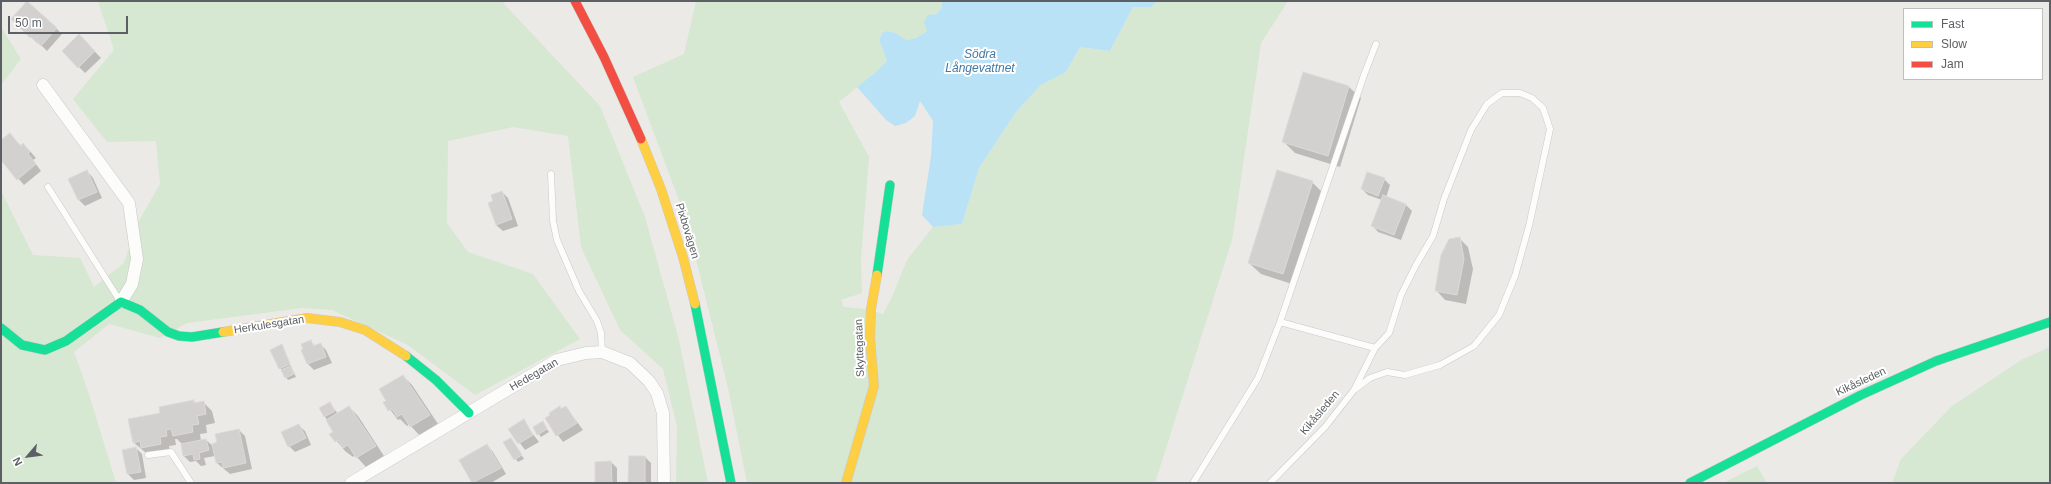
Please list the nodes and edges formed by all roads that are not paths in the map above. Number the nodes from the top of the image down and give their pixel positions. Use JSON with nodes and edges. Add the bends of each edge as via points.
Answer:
{"nodes":[{"id":1,"x":575,"y":1,"type":"edge"},
{"id":2,"x":1376,"y":44,"type":"dead end"},
{"id":3,"x":43,"y":85,"type":"dead end"},
{"id":4,"x":551,"y":174,"type":"dead end"},
{"id":5,"x":890,"y":185,"type":"dead end"},
{"id":6,"x":48,"y":187,"type":"dead end"},
{"id":7,"x":121,"y":302,"type":"junction"},
{"id":8,"x":1280,"y":322,"type":"junction"},
{"id":9,"x":2050,"y":322,"type":"edge"},
{"id":10,"x":1,"y":328,"type":"edge"},
{"id":11,"x":1375,"y":348,"type":"junction"},
{"id":12,"x":602,"y":352,"type":"junction"},
{"id":13,"x":1354,"y":390,"type":"junction"},
{"id":14,"x":469,"y":412,"type":"junction"},
{"id":15,"x":148,"y":455,"type":"dead end"},
{"id":16,"x":191,"y":483,"type":"edge"},
{"id":17,"x":351,"y":483,"type":"edge"},
{"id":18,"x":664,"y":483,"type":"edge"},
{"id":19,"x":731,"y":483,"type":"edge"},
{"id":20,"x":846,"y":483,"type":"edge"},
{"id":21,"x":1193,"y":483,"type":"edge"},
{"id":22,"x":1270,"y":483,"type":"edge"},
{"id":23,"x":1690,"y":483,"type":"edge"}],
"edges":[{"from":1,"to":19,"type":"street","name":"Pixbovägen","via":[[604,57],[661,189],[683,257],[701,329]]},
{"from":2,"to":8,"type":"lane"},
{"from":3,"to":7,"type":"street","via":[[129,203],[137,258],[132,284]]},
{"from":4,"to":12,"type":"lane","via":[[553,221],[557,240],[579,291],[597,321],[601,333]]},
{"from":5,"to":20,"type":"street","name":"Skyttegatan","via":[[871,309],[870,338],[874,386]]},
{"from":6,"to":7,"type":"lane"},
{"from":7,"to":10,"type":"street","via":[[66,341],[45,350],[22,345]]},
{"from":7,"to":14,"type":"street","name":"Herkulesgatan","via":[[140,310],[168,332],[186,336],[200,336],[307,318],[340,322],[364,330],[408,357],[441,384]]},
{"from":8,"to":11,"type":"lane"},
{"from":8,"to":21,"type":"lane","via":[[1258,378]]},
{"from":9,"to":23,"type":"street","name":"Kikåsleden","via":[[1936,361],[1868,392]]},
{"from":11,"to":13,"type":"lane","name":"Kikåsleden"},
{"from":11,"to":13,"type":"lane","name":"Kikåsleden","via":[[1389,333],[1416,264],[1433,236],[1444,199],[1471,130],[1487,104],[1502,93],[1532,98],[1543,108],[1550,129],[1529,226],[1515,276],[1499,315],[1474,346],[1440,365],[1405,375],[1387,372],[1370,378]]},
{"from":12,"to":14,"type":"street","name":"Hedegatan","via":[[557,360]]},
{"from":12,"to":18,"type":"street","name":"Hedegatan","via":[[630,363],[649,380],[657,393],[663,412]]},
{"from":13,"to":22,"type":"lane","name":"Kikåsleden","via":[[1325,427]]},
{"from":14,"to":17,"type":"street","name":"Hedegatan"},
{"from":15,"to":16,"type":"lane","via":[[171,452]]}]}
